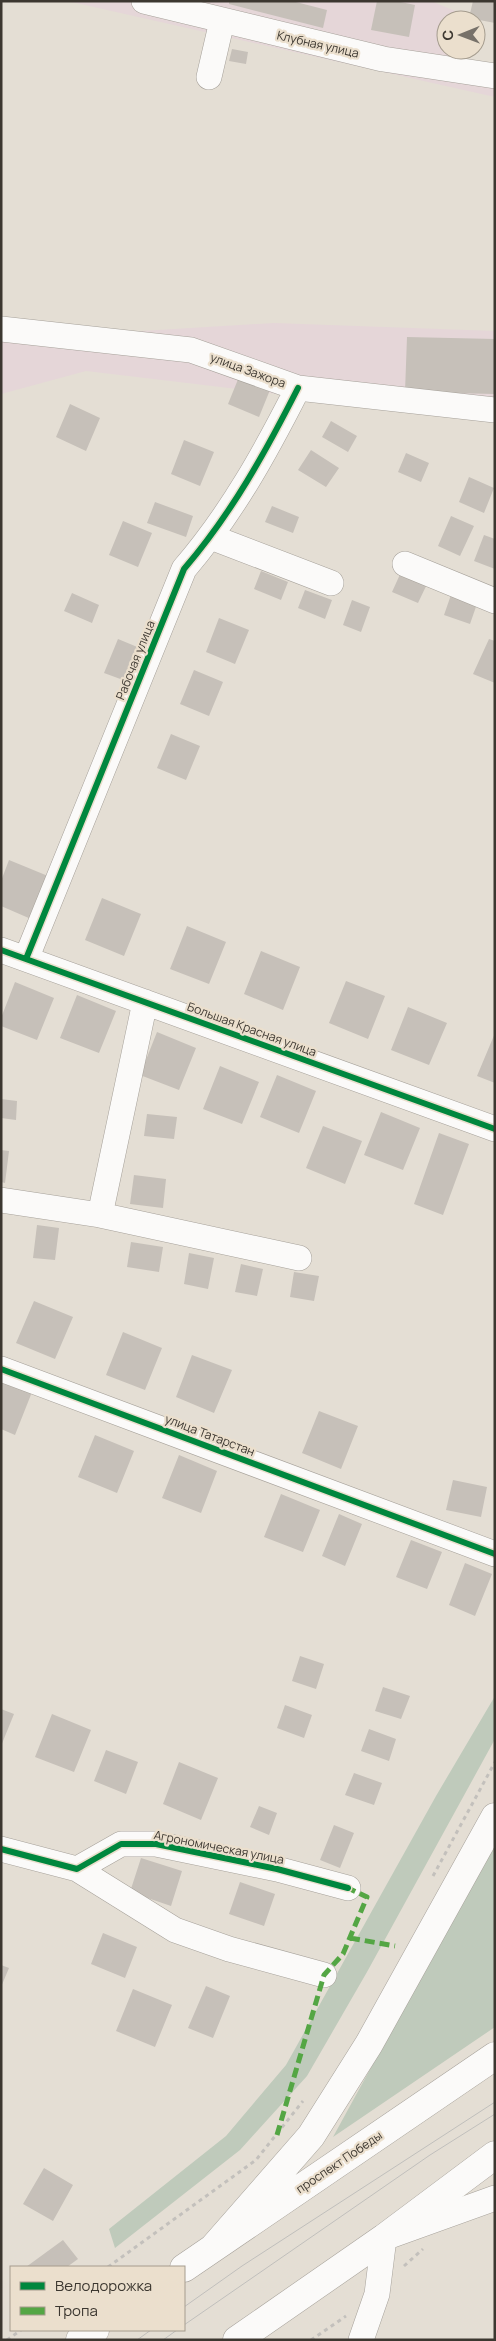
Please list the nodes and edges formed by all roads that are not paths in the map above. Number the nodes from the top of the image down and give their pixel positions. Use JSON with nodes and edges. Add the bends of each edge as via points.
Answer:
{"nodes":[{"id":1,"x":144,"y":1,"type":"edge"},
{"id":2,"x":222,"y":21,"type":"junction"},
{"id":3,"x":495,"y":76,"type":"edge"},
{"id":4,"x":209,"y":77,"type":"dead end"},
{"id":5,"x":1,"y":329,"type":"edge"},
{"id":6,"x":298,"y":388,"type":"junction"},
{"id":7,"x":495,"y":410,"type":"edge"},
{"id":8,"x":212,"y":537,"type":"junction"},
{"id":9,"x":405,"y":564,"type":"dead end"},
{"id":10,"x":332,"y":583,"type":"dead end"},
{"id":11,"x":495,"y":601,"type":"edge"},
{"id":12,"x":1,"y":950,"type":"edge"},
{"id":13,"x":26,"y":959,"type":"junction"},
{"id":14,"x":145,"y":1002,"type":"junction"},
{"id":15,"x":495,"y":1129,"type":"edge"},
{"id":16,"x":1,"y":1200,"type":"edge"},
{"id":17,"x":100,"y":1215,"type":"junction"},
{"id":18,"x":299,"y":1258,"type":"dead end"},
{"id":19,"x":1,"y":1369,"type":"edge"},
{"id":20,"x":495,"y":1554,"type":"edge"},
{"id":21,"x":495,"y":1817,"type":"edge"},
{"id":22,"x":1,"y":1849,"type":"edge"},
{"id":23,"x":77,"y":1868,"type":"junction"},
{"id":24,"x":348,"y":1888,"type":"dead end"},
{"id":25,"x":324,"y":1975,"type":"dead end"},
{"id":26,"x":495,"y":2056,"type":"edge"},
{"id":27,"x":495,"y":2155,"type":"edge"},
{"id":28,"x":495,"y":2198,"type":"edge"},
{"id":29,"x":384,"y":2238,"type":"junction"},
{"id":30,"x":214,"y":2247,"type":"junction"},
{"id":31,"x":185,"y":2267,"type":"edge"},
{"id":32,"x":94,"y":2331,"type":"edge"},
{"id":33,"x":80,"y":2340,"type":"edge"},
{"id":34,"x":237,"y":2340,"type":"edge"},
{"id":35,"x":361,"y":2340,"type":"edge"}],
"edges":[{"from":1,"to":2,"type":"street","name":"Клубная улица"},
{"from":2,"to":3,"type":"street","name":"Клубная улица","via":[[383,59]]},
{"from":2,"to":4,"type":"street"},
{"from":5,"to":6,"type":"street","name":"улица Зажора","via":[[191,350]]},
{"from":6,"to":7,"type":"street","name":"улица Зажора"},
{"from":6,"to":8,"type":"street","name":"Рабочая улица","via":[[259,465]]},
{"from":8,"to":10,"type":"street"},
{"from":8,"to":13,"type":"street","name":"Рабочая улица","via":[[184,569]]},
{"from":9,"to":11,"type":"street"},
{"from":12,"to":13,"type":"street","name":"Большая Красная улица"},
{"from":13,"to":14,"type":"street","name":"Большая Красная улица"},
{"from":14,"to":15,"type":"street","name":"Большая Красная улица"},
{"from":14,"to":17,"type":"street"},
{"from":16,"to":17,"type":"street"},
{"from":17,"to":18,"type":"street"},
{"from":19,"to":20,"type":"street","name":"улица Татарстан"},
{"from":21,"to":30,"type":"main road","via":[[369,2044],[312,2136]]},
{"from":22,"to":23,"type":"street"},
{"from":23,"to":24,"type":"street","name":"Агрономическая улица","via":[[121,1844],[156,1844],[277,1869]]},
{"from":23,"to":25,"type":"street","via":[[175,1930],[229,1949]]},
{"from":26,"to":30,"type":"main road","name":"проспект Победы"},
{"from":27,"to":29,"type":"main road"},
{"from":28,"to":29,"type":"street"},
{"from":29,"to":34,"type":"main road"},
{"from":29,"to":35,"type":"street","via":[[377,2294]]},
{"from":30,"to":31,"type":"main road","name":"проспект Победы"},
{"from":32,"to":33,"type":"main road"}]}
